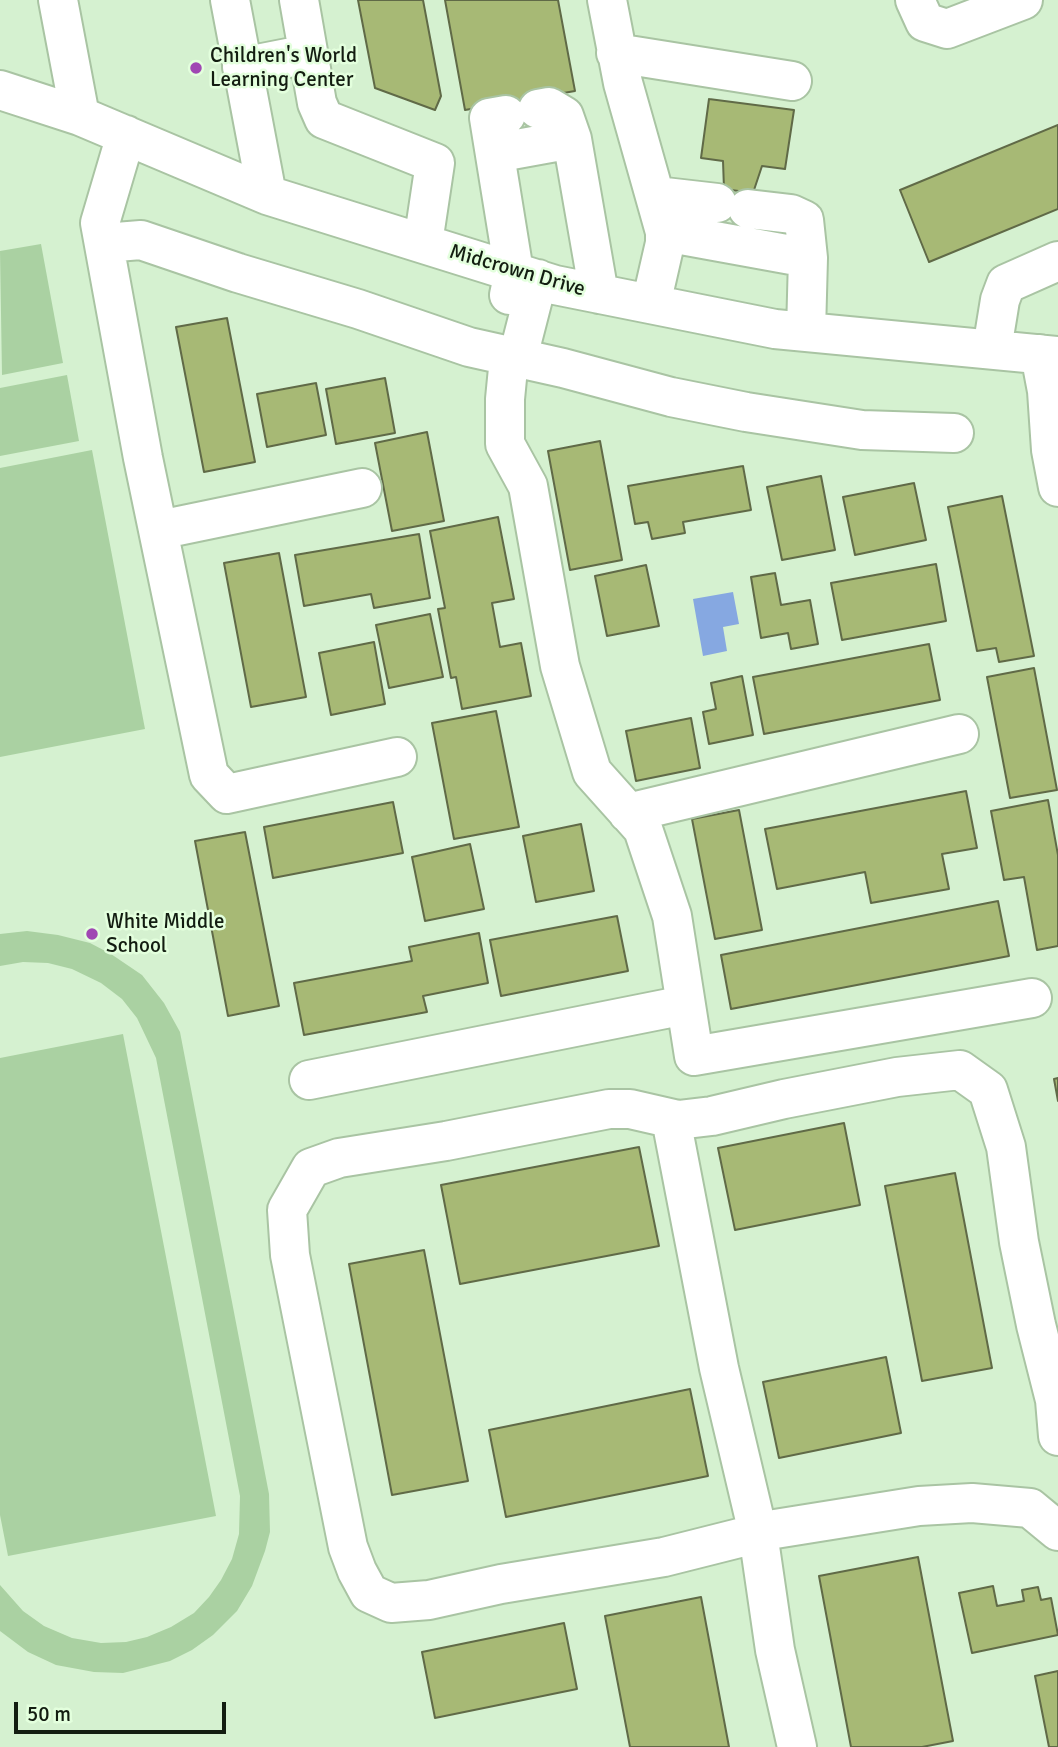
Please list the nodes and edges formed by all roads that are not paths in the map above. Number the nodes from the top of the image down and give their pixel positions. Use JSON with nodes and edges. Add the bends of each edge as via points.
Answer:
{"nodes":[{"id":1,"x":58,"y":0,"type":"edge"},
{"id":2,"x":230,"y":0,"type":"edge"},
{"id":3,"x":299,"y":0,"type":"edge"},
{"id":4,"x":607,"y":0,"type":"edge"},
{"id":5,"x":915,"y":0,"type":"edge"},
{"id":6,"x":1023,"y":0,"type":"edge"},
{"id":7,"x":617,"y":53,"type":"junction"},
{"id":8,"x":308,"y":54,"type":"junction"},
{"id":9,"x":243,"y":67,"type":"junction"},
{"id":10,"x":792,"y":80,"type":"dead end"},
{"id":11,"x":0,"y":90,"type":"edge"},
{"id":12,"x":80,"y":116,"type":"junction"},
{"id":13,"x":126,"y":135,"type":"junction"},
{"id":14,"x":572,"y":139,"type":"junction"},
{"id":15,"x":495,"y":153,"type":"junction"},
{"id":16,"x":267,"y":195,"type":"junction"},
{"id":17,"x":661,"y":214,"type":"junction"},
{"id":18,"x":104,"y":243,"type":"junction"},
{"id":19,"x":423,"y":243,"type":"junction"},
{"id":20,"x":808,"y":258,"type":"junction"},
{"id":21,"x":1058,"y":261,"type":"edge"},
{"id":22,"x":526,"y":275,"type":"junction"},
{"id":23,"x":599,"y":294,"type":"junction"},
{"id":24,"x":652,"y":304,"type":"junction"},
{"id":25,"x":806,"y":332,"type":"junction"},
{"id":26,"x":992,"y":349,"type":"junction"},
{"id":27,"x":1049,"y":355,"type":"edge"},
{"id":28,"x":509,"y":358,"type":"junction"},
{"id":29,"x":954,"y":433,"type":"dead end"},
{"id":30,"x":1058,"y":487,"type":"edge"},
{"id":31,"x":362,"y":488,"type":"dead end"},
{"id":32,"x":159,"y":530,"type":"junction"},
{"id":33,"x":959,"y":734,"type":"dead end"},
{"id":34,"x":397,"y":757,"type":"dead end"},
{"id":35,"x":628,"y":813,"type":"junction"},
{"id":36,"x":1032,"y":998,"type":"dead end"},
{"id":37,"x":685,"y":1005,"type":"junction"},
{"id":38,"x":309,"y":1080,"type":"dead end"},
{"id":39,"x":671,"y":1119,"type":"junction"},
{"id":40,"x":1058,"y":1436,"type":"edge"},
{"id":41,"x":1058,"y":1531,"type":"edge"},
{"id":42,"x":758,"y":1533,"type":"junction"},
{"id":43,"x":797,"y":1747,"type":"edge"}],
"edges":[{"from":1,"to":12,"type":"street"},
{"from":2,"to":9,"type":"street"},
{"from":3,"to":8,"type":"street"},
{"from":4,"to":7,"type":"street"},
{"from":5,"to":6,"type":"street","via":[[926,22],[947,29]]},
{"from":7,"to":10,"type":"street"},
{"from":7,"to":17,"type":"street"},
{"from":8,"to":9,"type":"street"},
{"from":8,"to":19,"type":"street","via":[[324,119],[435,163]]},
{"from":9,"to":16,"type":"street"},
{"from":11,"to":12,"type":"street","name":"Midcrown Drive"},
{"from":12,"to":13,"type":"street","name":"Midcrown Drive"},
{"from":13,"to":16,"type":"street","name":"Midcrown Drive"},
{"from":13,"to":18,"type":"street","via":[[100,222]]},
{"from":14,"to":15,"type":"street"},
{"from":14,"to":15,"type":"street","via":[[564,116],[549,107],[489,118]]},
{"from":14,"to":23,"type":"street"},
{"from":15,"to":22,"type":"street"},
{"from":16,"to":19,"type":"street","name":"Midcrown Drive"},
{"from":17,"to":20,"type":"street"},
{"from":17,"to":20,"type":"street","via":[[732,206],[791,214],[804,220]]},
{"from":17,"to":24,"type":"street","via":[[665,243]]},
{"from":18,"to":28,"type":"street","via":[[141,240]]},
{"from":18,"to":32,"type":"street"},
{"from":19,"to":22,"type":"street","name":"Midcrown Drive"},
{"from":20,"to":25,"type":"street"},
{"from":21,"to":26,"type":"street","via":[[1006,284]]},
{"from":22,"to":23,"type":"street","name":"Midcrown Drive"},
{"from":22,"to":28,"type":"street","via":[[498,345]]},
{"from":23,"to":24,"type":"street","name":"Midcrown Drive"},
{"from":24,"to":25,"type":"street","name":"Midcrown Drive"},
{"from":25,"to":26,"type":"street","name":"Midcrown Drive"},
{"from":26,"to":27,"type":"street","name":"Midcrown Drive"},
{"from":27,"to":30,"type":"street","via":[[1051,450]]},
{"from":28,"to":29,"type":"street","via":[[746,412],[862,430]]},
{"from":28,"to":35,"type":"street","via":[[505,444],[528,486],[560,666],[592,772]]},
{"from":31,"to":32,"type":"street"},
{"from":32,"to":34,"type":"street","via":[[209,775],[227,794]]},
{"from":33,"to":35,"type":"street"},
{"from":35,"to":37,"type":"street","via":[[643,829],[672,916]]},
{"from":36,"to":37,"type":"street","via":[[694,1056]]},
{"from":37,"to":38,"type":"street"},
{"from":39,"to":40,"type":"street","via":[[712,1116],[897,1077],[960,1070],[988,1090],[1006,1147],[1019,1242],[1055,1400]]},
{"from":39,"to":42,"type":"street","via":[[719,1368]]},
{"from":39,"to":42,"type":"street","via":[[610,1109],[339,1158],[311,1168],[287,1210],[290,1255],[348,1547],[369,1593],[391,1603],[664,1557]]},
{"from":41,"to":42,"type":"street","via":[[1030,1508],[972,1503],[847,1516]]},
{"from":42,"to":43,"type":"street","via":[[775,1650]]}]}
